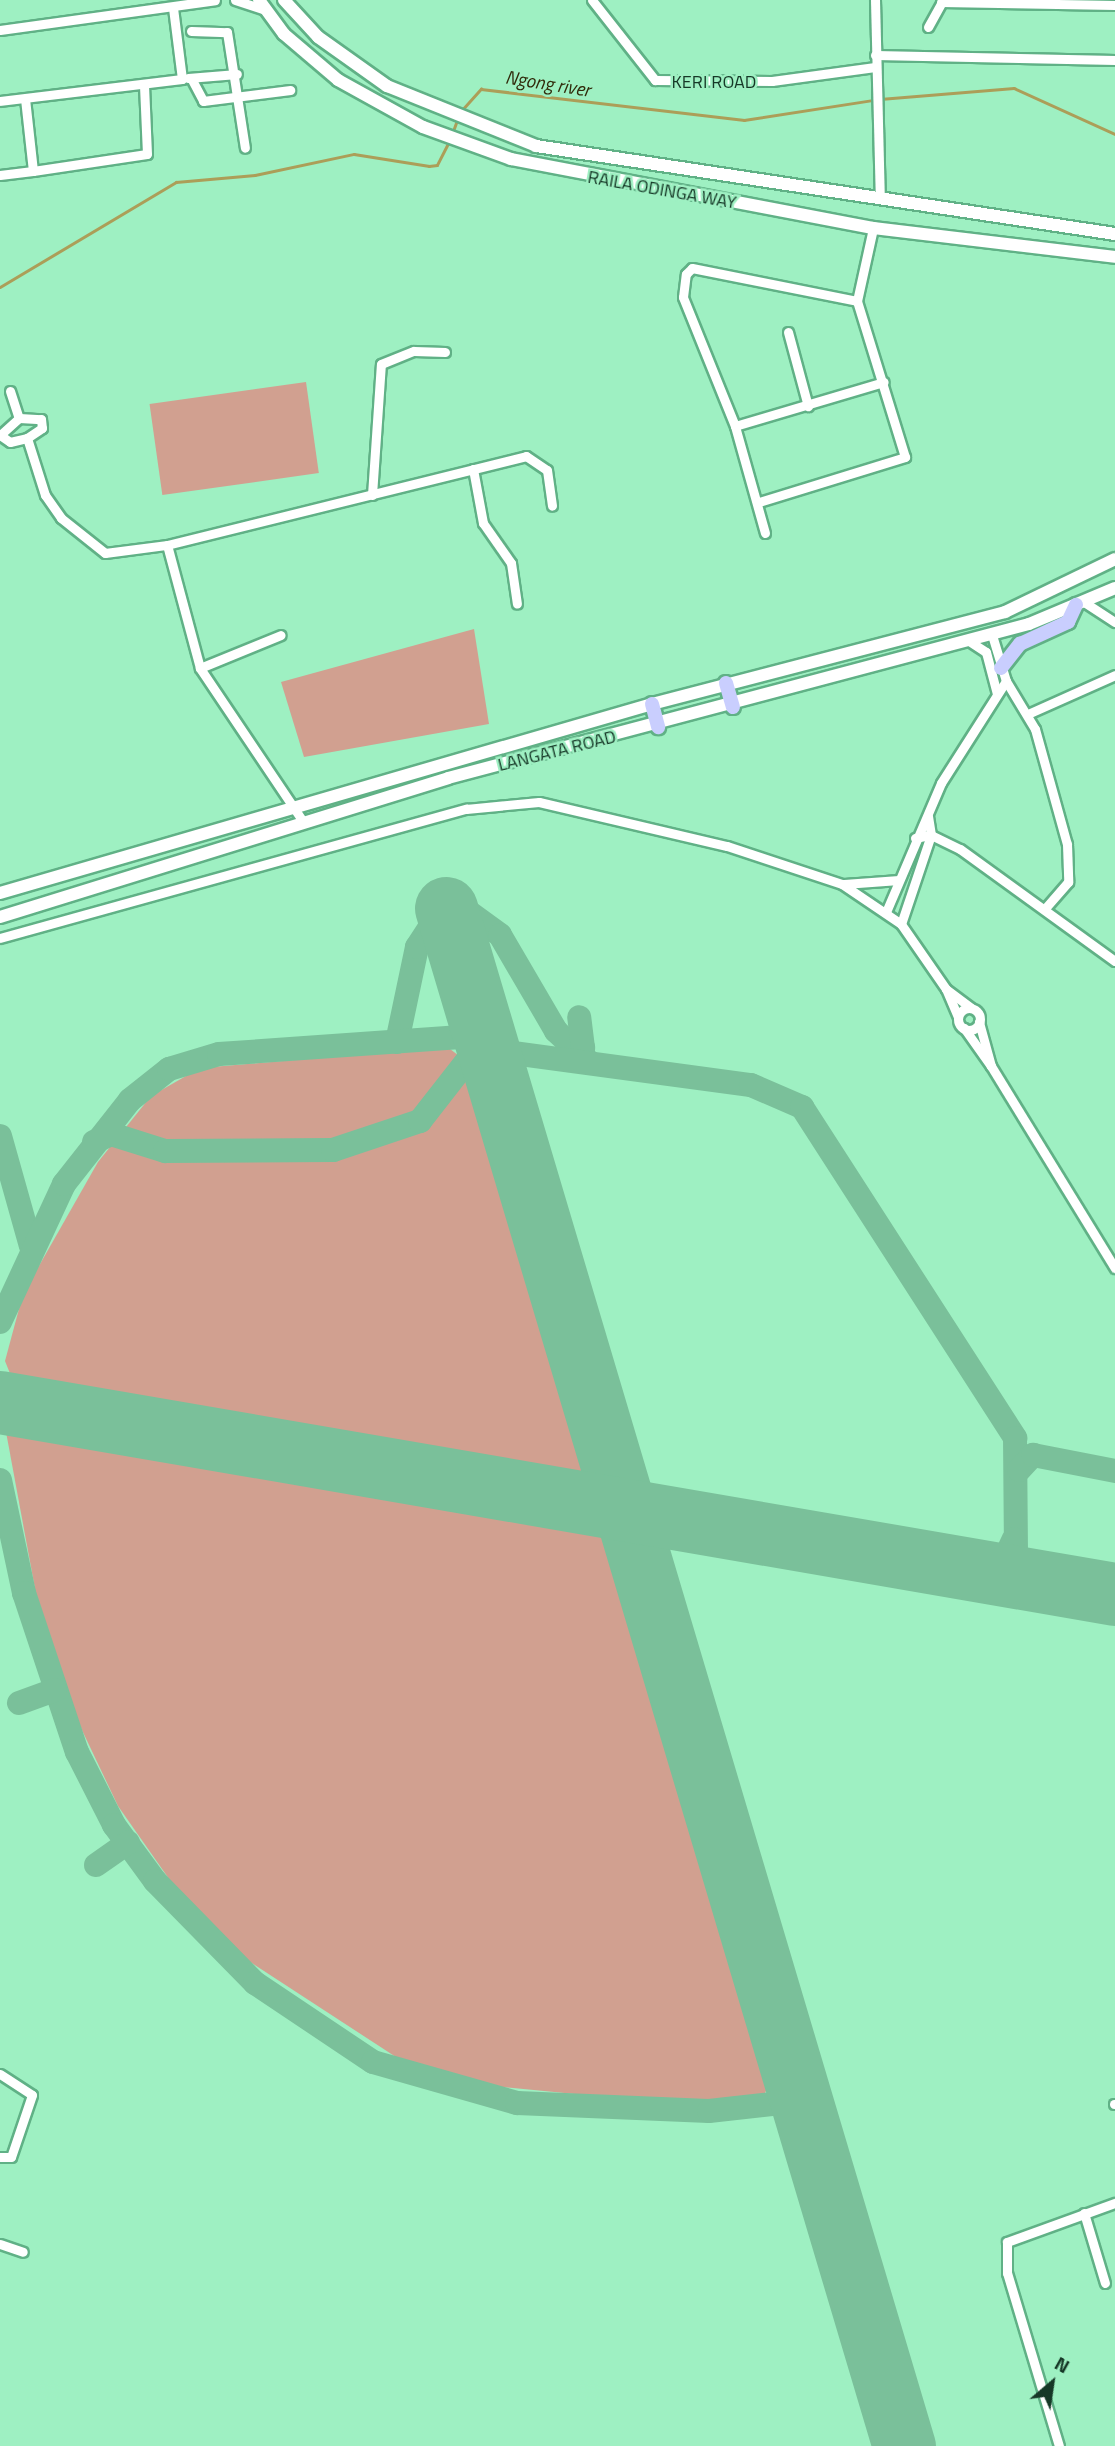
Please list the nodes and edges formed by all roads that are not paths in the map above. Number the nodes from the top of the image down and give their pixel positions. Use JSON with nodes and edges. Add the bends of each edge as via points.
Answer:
{"nodes":[{"id":1,"x":215,"y":0,"type":"edge"},
{"id":2,"x":235,"y":0,"type":"edge"},
{"id":3,"x":284,"y":0,"type":"edge"},
{"id":4,"x":592,"y":0,"type":"edge"},
{"id":5,"x":875,"y":0,"type":"edge"},
{"id":6,"x":942,"y":1,"type":"edge"},
{"id":7,"x":262,"y":5,"type":"edge"},
{"id":8,"x":1115,"y":5,"type":"edge"},
{"id":9,"x":173,"y":8,"type":"junction"},
{"id":10,"x":928,"y":27,"type":"dead end"},
{"id":11,"x":0,"y":30,"type":"edge"},
{"id":12,"x":191,"y":31,"type":"dead end"},
{"id":13,"x":875,"y":55,"type":"junction"},
{"id":14,"x":1115,"y":60,"type":"edge"},
{"id":15,"x":875,"y":67,"type":"junction"},
{"id":16,"x":237,"y":74,"type":"junction"},
{"id":17,"x":187,"y":78,"type":"junction"},
{"id":18,"x":144,"y":86,"type":"junction"},
{"id":19,"x":290,"y":90,"type":"dead end"},
{"id":20,"x":240,"y":96,"type":"junction"},
{"id":21,"x":25,"y":98,"type":"junction"},
{"id":22,"x":0,"y":101,"type":"edge"},
{"id":23,"x":245,"y":148,"type":"dead end"},
{"id":24,"x":33,"y":171,"type":"junction"},
{"id":25,"x":695,"y":174,"type":"junction"},
{"id":26,"x":0,"y":175,"type":"edge"},
{"id":27,"x":693,"y":195,"type":"junction"},
{"id":28,"x":880,"y":200,"type":"junction"},
{"id":29,"x":1072,"y":227,"type":"junction"},
{"id":30,"x":873,"y":229,"type":"junction"},
{"id":31,"x":1115,"y":234,"type":"edge"},
{"id":32,"x":1069,"y":251,"type":"junction"},
{"id":33,"x":1115,"y":257,"type":"edge"},
{"id":34,"x":857,"y":301,"type":"junction"},
{"id":35,"x":788,"y":332,"type":"dead end"},
{"id":36,"x":445,"y":352,"type":"dead end"},
{"id":37,"x":884,"y":382,"type":"junction"},
{"id":38,"x":10,"y":391,"type":"dead end"},
{"id":39,"x":808,"y":405,"type":"junction"},
{"id":40,"x":19,"y":418,"type":"junction"},
{"id":41,"x":735,"y":426,"type":"junction"},
{"id":42,"x":27,"y":438,"type":"junction"},
{"id":43,"x":473,"y":469,"type":"junction"},
{"id":44,"x":372,"y":495,"type":"junction"},
{"id":45,"x":759,"y":502,"type":"junction"},
{"id":46,"x":552,"y":506,"type":"dead end"},
{"id":47,"x":765,"y":533,"type":"dead end"},
{"id":48,"x":167,"y":545,"type":"junction"},
{"id":49,"x":1114,"y":559,"type":"edge"},
{"id":50,"x":1115,"y":588,"type":"edge"},
{"id":51,"x":517,"y":604,"type":"dead end"},
{"id":52,"x":1080,"y":604,"type":"junction"},
{"id":53,"x":1115,"y":622,"type":"edge"},
{"id":54,"x":281,"y":635,"type":"dead end"},
{"id":55,"x":992,"y":635,"type":"junction"},
{"id":56,"x":968,"y":640,"type":"junction"},
{"id":57,"x":200,"y":668,"type":"junction"},
{"id":58,"x":1004,"y":674,"type":"junction"},
{"id":59,"x":1115,"y":675,"type":"edge"},
{"id":60,"x":726,"y":683,"type":"junction"},
{"id":61,"x":997,"y":694,"type":"junction"},
{"id":62,"x":652,"y":704,"type":"junction"},
{"id":63,"x":733,"y":707,"type":"junction"},
{"id":64,"x":1030,"y":713,"type":"junction"},
{"id":65,"x":658,"y":727,"type":"junction"},
{"id":66,"x":296,"y":806,"type":"junction"},
{"id":67,"x":928,"y":816,"type":"junction"},
{"id":68,"x":304,"y":823,"type":"junction"},
{"id":69,"x":931,"y":835,"type":"junction"},
{"id":70,"x":915,"y":838,"type":"junction"},
{"id":71,"x":899,"y":880,"type":"junction"},
{"id":72,"x":842,"y":884,"type":"junction"},
{"id":73,"x":0,"y":893,"type":"edge"},
{"id":74,"x":1046,"y":908,"type":"junction"},
{"id":75,"x":886,"y":912,"type":"junction"},
{"id":76,"x":0,"y":918,"type":"edge"},
{"id":77,"x":901,"y":924,"type":"junction"},
{"id":78,"x":0,"y":938,"type":"edge"},
{"id":79,"x":1115,"y":961,"type":"edge"},
{"id":80,"x":946,"y":989,"type":"junction"},
{"id":81,"x":971,"y":1008,"type":"junction"},
{"id":82,"x":958,"y":1017,"type":"junction"},
{"id":83,"x":979,"y":1022,"type":"junction"},
{"id":84,"x":964,"y":1028,"type":"junction"},
{"id":85,"x":991,"y":1066,"type":"junction"},
{"id":86,"x":1115,"y":1268,"type":"edge"},
{"id":87,"x":0,"y":2074,"type":"edge"},
{"id":88,"x":0,"y":2157,"type":"edge"},
{"id":89,"x":1115,"y":2203,"type":"edge"},
{"id":90,"x":1084,"y":2213,"type":"junction"},
{"id":91,"x":0,"y":2244,"type":"edge"},
{"id":92,"x":23,"y":2252,"type":"dead end"},
{"id":93,"x":1105,"y":2283,"type":"dead end"},
{"id":94,"x":1059,"y":2446,"type":"edge"}],
"edges":[{"from":1,"to":9,"type":"street"},
{"from":2,"to":7,"type":"street"},
{"from":3,"to":25,"type":"main road","name":"RAILA ODINGA WAY","via":[[342,56],[464,122],[536,146]]},
{"from":4,"to":15,"type":"street","name":"KERI ROAD","via":[[655,80],[772,81]]},
{"from":5,"to":13,"type":"street"},
{"from":6,"to":8,"type":"street"},
{"from":6,"to":10,"type":"street"},
{"from":7,"to":27,"type":"main road","name":"RAILA ODINGA WAY","via":[[297,47],[338,80],[456,141],[561,171]]},
{"from":9,"to":11,"type":"street"},
{"from":9,"to":17,"type":"street"},
{"from":12,"to":16,"type":"street","via":[[227,32]]},
{"from":13,"to":14,"type":"street"},
{"from":13,"to":15,"type":"street"},
{"from":15,"to":28,"type":"street"},
{"from":16,"to":17,"type":"street"},
{"from":16,"to":20,"type":"street"},
{"from":17,"to":18,"type":"street"},
{"from":17,"to":20,"type":"street","via":[[199,100]]},
{"from":18,"to":21,"type":"street"},
{"from":18,"to":24,"type":"street","via":[[147,154]]},
{"from":19,"to":20,"type":"street"},
{"from":20,"to":23,"type":"street"},
{"from":21,"to":22,"type":"street"},
{"from":21,"to":24,"type":"street"},
{"from":24,"to":26,"type":"street"},
{"from":25,"to":27,"type":"main road"},
{"from":25,"to":28,"type":"main road","name":"RAILA ODINGA WAY"},
{"from":27,"to":30,"type":"main road","name":"RAILA ODINGA WAY"},
{"from":28,"to":29,"type":"main road","name":"RAILA ODINGA WAY"},
{"from":29,"to":31,"type":"main road","name":"RAILA ODINGA WAY"},
{"from":29,"to":32,"type":"main road"},
{"from":30,"to":32,"type":"main road","name":"RAILA ODINGA WAY"},
{"from":30,"to":34,"type":"street"},
{"from":32,"to":33,"type":"main road","name":"RAILA ODINGA WAY"},
{"from":34,"to":37,"type":"street"},
{"from":34,"to":41,"type":"street","via":[[689,269],[683,297]]},
{"from":35,"to":39,"type":"street"},
{"from":36,"to":44,"type":"street","via":[[414,351],[381,364]]},
{"from":37,"to":39,"type":"street"},
{"from":37,"to":45,"type":"street","via":[[902,460]]},
{"from":38,"to":40,"type":"street"},
{"from":39,"to":41,"type":"street"},
{"from":40,"to":42,"type":"street","via":[[41,419],[42,428]]},
{"from":40,"to":42,"type":"street","via":[[0,435],[10,442]]},
{"from":41,"to":45,"type":"street"},
{"from":42,"to":48,"type":"street","via":[[44,495],[95,548],[117,554]]},
{"from":43,"to":44,"type":"street"},
{"from":43,"to":46,"type":"street","via":[[533,456],[547,470]]},
{"from":43,"to":51,"type":"street","via":[[482,523],[512,563]]},
{"from":44,"to":48,"type":"street"},
{"from":45,"to":47,"type":"street"},
{"from":48,"to":57,"type":"street"},
{"from":49,"to":60,"type":"main road","name":"LANGATA ROAD","via":[[1005,612]]},
{"from":50,"to":52,"type":"main road","name":"LANGATA ROAD"},
{"from":52,"to":53,"type":"street"},
{"from":52,"to":55,"type":"main road","name":"LANGATA ROAD"},
{"from":52,"to":58,"type":"main road","via":[[1068,622],[1020,644]]},
{"from":54,"to":57,"type":"street"},
{"from":55,"to":56,"type":"main road","name":"LANGATA ROAD"},
{"from":55,"to":58,"type":"street"},
{"from":56,"to":61,"type":"street","via":[[986,652]]},
{"from":56,"to":63,"type":"main road","name":"LANGATA ROAD"},
{"from":57,"to":66,"type":"street"},
{"from":58,"to":61,"type":"street"},
{"from":58,"to":64,"type":"street"},
{"from":59,"to":64,"type":"street"},
{"from":60,"to":62,"type":"main road","name":"LANGATA ROAD"},
{"from":60,"to":63,"type":"main road"},
{"from":61,"to":67,"type":"street"},
{"from":62,"to":65,"type":"main road"},
{"from":62,"to":66,"type":"main road","name":"LANGATA ROAD"},
{"from":63,"to":65,"type":"main road","name":"LANGATA ROAD"},
{"from":64,"to":74,"type":"street","via":[[1069,856],[1068,882]]},
{"from":65,"to":68,"type":"main road","name":"LANGATA ROAD","via":[[448,779]]},
{"from":66,"to":68,"type":"street"},
{"from":66,"to":73,"type":"main road","name":"LANGATA ROAD"},
{"from":67,"to":69,"type":"street"},
{"from":67,"to":70,"type":"street"},
{"from":68,"to":76,"type":"main road","name":"LANGATA ROAD"},
{"from":69,"to":70,"type":"street"},
{"from":69,"to":74,"type":"street"},
{"from":69,"to":77,"type":"street"},
{"from":70,"to":71,"type":"street"},
{"from":71,"to":72,"type":"street","via":[[876,886]]},
{"from":71,"to":75,"type":"street"},
{"from":72,"to":75,"type":"street"},
{"from":72,"to":78,"type":"street","via":[[568,804],[514,803],[377,831]]},
{"from":74,"to":79,"type":"street"},
{"from":75,"to":77,"type":"street"},
{"from":77,"to":80,"type":"street"},
{"from":80,"to":81,"type":"street"},
{"from":80,"to":82,"type":"street"},
{"from":81,"to":82,"type":"street"},
{"from":81,"to":83,"type":"street"},
{"from":82,"to":84,"type":"street"},
{"from":83,"to":84,"type":"street"},
{"from":83,"to":85,"type":"street"},
{"from":84,"to":85,"type":"street"},
{"from":85,"to":86,"type":"street"},
{"from":87,"to":88,"type":"street","via":[[32,2095],[12,2157]]},
{"from":89,"to":90,"type":"street"},
{"from":90,"to":93,"type":"street"},
{"from":90,"to":94,"type":"street","via":[[1019,2234],[1005,2252]]},
{"from":91,"to":92,"type":"street"}]}
